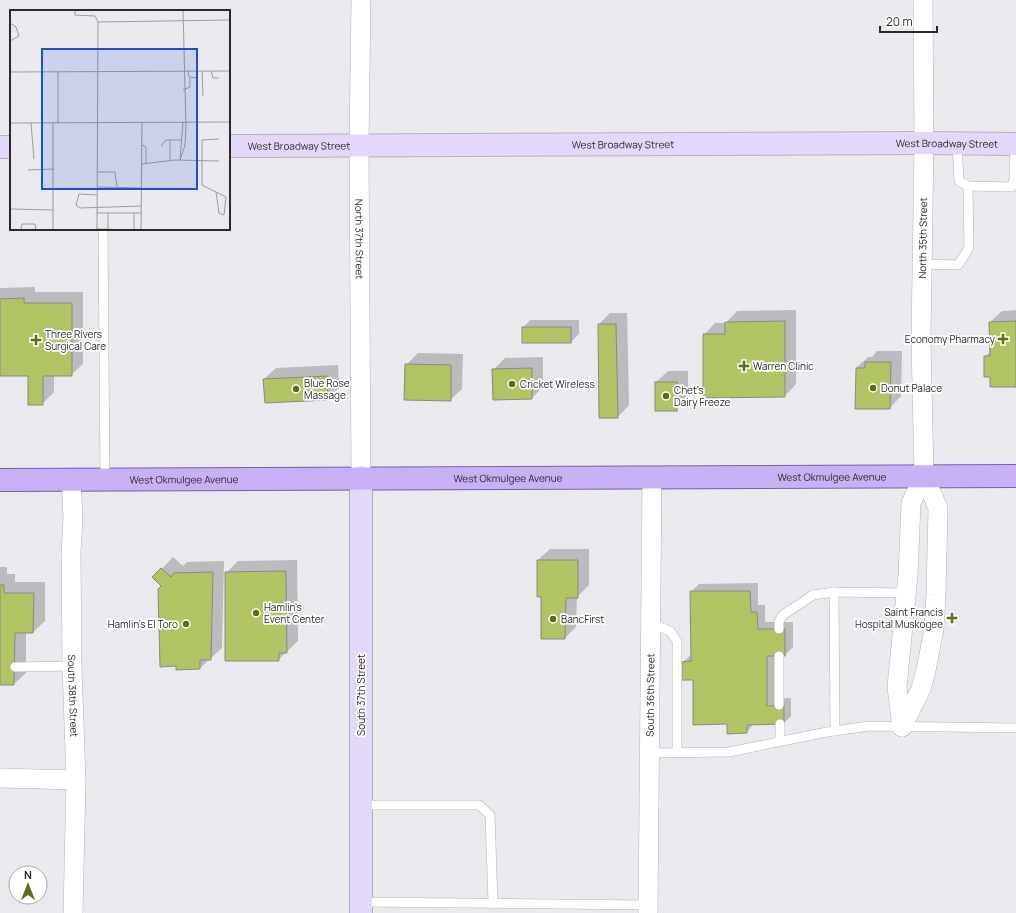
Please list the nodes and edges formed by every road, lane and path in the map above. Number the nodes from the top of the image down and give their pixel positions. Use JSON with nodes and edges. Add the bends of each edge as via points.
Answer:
{"nodes":[{"id":1,"x":361,"y":0,"type":"edge"},
{"id":2,"x":923,"y":0,"type":"edge"},
{"id":3,"x":924,"y":143,"type":"junction"},
{"id":4,"x":957,"y":144,"type":"junction"},
{"id":5,"x":1016,"y":144,"type":"edge"},
{"id":6,"x":359,"y":145,"type":"junction"},
{"id":7,"x":230,"y":146,"type":"edge"},
{"id":8,"x":968,"y":186,"type":"junction"},
{"id":9,"x":103,"y":230,"type":"edge"},
{"id":10,"x":922,"y":264,"type":"junction"},
{"id":11,"x":924,"y":476,"type":"junction"},
{"id":12,"x":1016,"y":476,"type":"edge"},
{"id":13,"x":361,"y":477,"type":"junction"},
{"id":14,"x":652,"y":477,"type":"junction"},
{"id":15,"x":0,"y":480,"type":"edge"},
{"id":16,"x":71,"y":480,"type":"junction"},
{"id":17,"x":105,"y":480,"type":"junction"},
{"id":18,"x":834,"y":592,"type":"junction"},
{"id":19,"x":906,"y":593,"type":"junction"},
{"id":20,"x":651,"y":623,"type":"junction"},
{"id":21,"x":779,"y":629,"type":"dead end"},
{"id":22,"x":779,"y":656,"type":"dead end"},
{"id":23,"x":72,"y":666,"type":"junction"},
{"id":24,"x":15,"y":667,"type":"dead end"},
{"id":25,"x":779,"y":705,"type":"dead end"},
{"id":26,"x":780,"y":724,"type":"dead end"},
{"id":27,"x":902,"y":727,"type":"junction"},
{"id":28,"x":1016,"y":728,"type":"edge"},
{"id":29,"x":835,"y":731,"type":"junction"},
{"id":30,"x":780,"y":741,"type":"junction"},
{"id":31,"x":677,"y":752,"type":"junction"},
{"id":32,"x":649,"y":753,"type":"junction"},
{"id":33,"x":0,"y":778,"type":"edge"},
{"id":34,"x":76,"y":780,"type":"junction"},
{"id":35,"x":361,"y":805,"type":"junction"},
{"id":36,"x":493,"y":903,"type":"junction"},
{"id":37,"x":361,"y":907,"type":"edge"},
{"id":38,"x":648,"y":909,"type":"edge"},
{"id":39,"x":73,"y":913,"type":"edge"}],
"edges":[{"from":1,"to":6,"type":"street","name":"North 37th Street"},
{"from":2,"to":3,"type":"street","name":"North 35th Street"},
{"from":3,"to":4,"type":"street","name":"West Broadway Street"},
{"from":3,"to":6,"type":"street","name":"West Broadway Street"},
{"from":3,"to":10,"type":"street","name":"North 35th Street"},
{"from":4,"to":5,"type":"street","name":"West Broadway Street"},
{"from":4,"to":8,"type":"lane","via":[[959,181]]},
{"from":5,"to":8,"type":"lane","via":[[1012,187]]},
{"from":6,"to":7,"type":"street","name":"West Broadway Street"},
{"from":6,"to":13,"type":"street","name":"North 37th Street"},
{"from":8,"to":10,"type":"lane","via":[[969,248],[958,265]]},
{"from":9,"to":17,"type":"lane"},
{"from":10,"to":11,"type":"street","name":"North 35th Street"},
{"from":11,"to":12,"type":"main road","name":"West Okmulgee Avenue"},
{"from":11,"to":14,"type":"main road","name":"West Okmulgee Avenue"},
{"from":11,"to":19,"type":"street","via":[[911,502]]},
{"from":11,"to":27,"type":"street","via":[[938,508],[934,628],[921,689]]},
{"from":13,"to":14,"type":"main road","name":"West Okmulgee Avenue"},
{"from":13,"to":17,"type":"main road","name":"West Okmulgee Avenue"},
{"from":13,"to":35,"type":"street","name":"South 37th Street"},
{"from":14,"to":20,"type":"street","name":"South 36th Street"},
{"from":15,"to":16,"type":"main road","name":"West Okmulgee Avenue"},
{"from":16,"to":17,"type":"main road","name":"West Okmulgee Avenue"},
{"from":16,"to":23,"type":"street","name":"South 38th Street"},
{"from":18,"to":19,"type":"lane"},
{"from":18,"to":21,"type":"lane","via":[[813,595],[783,615]]},
{"from":18,"to":29,"type":"lane"},
{"from":19,"to":27,"type":"street","via":[[897,687]]},
{"from":20,"to":31,"type":"lane","via":[[670,631],[677,641]]},
{"from":20,"to":32,"type":"street","name":"South 36th Street"},
{"from":22,"to":25,"type":"lane"},
{"from":23,"to":24,"type":"lane"},
{"from":23,"to":34,"type":"street","name":"South 38th Street"},
{"from":26,"to":30,"type":"lane"},
{"from":27,"to":28,"type":"lane"},
{"from":27,"to":29,"type":"lane","via":[[869,726]]},
{"from":29,"to":30,"type":"lane"},
{"from":30,"to":31,"type":"lane","via":[[729,752]]},
{"from":31,"to":32,"type":"lane"},
{"from":32,"to":38,"type":"street","name":"South 36th Street"},
{"from":33,"to":34,"type":"street"},
{"from":34,"to":39,"type":"street","name":"South 38th Street"},
{"from":35,"to":36,"type":"lane","via":[[479,805],[490,815]]},
{"from":35,"to":37,"type":"street","name":"South 37th Street"},
{"from":36,"to":37,"type":"lane"},
{"from":36,"to":38,"type":"lane"}]}
